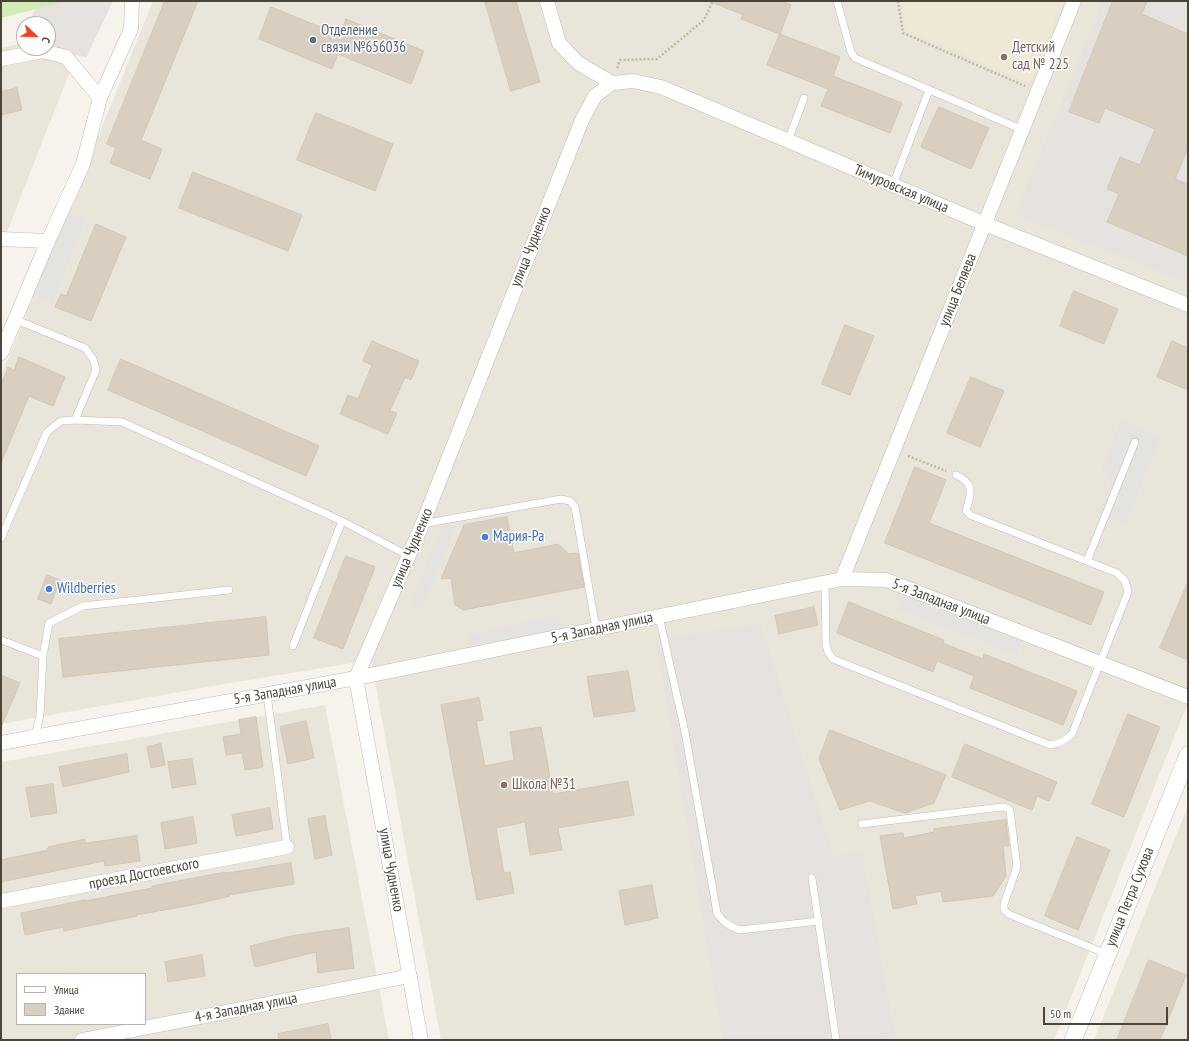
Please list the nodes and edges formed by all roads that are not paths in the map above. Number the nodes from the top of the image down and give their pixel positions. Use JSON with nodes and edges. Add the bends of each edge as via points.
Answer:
{"nodes":[{"id":1,"x":132,"y":1,"type":"edge"},
{"id":2,"x":547,"y":1,"type":"edge"},
{"id":3,"x":837,"y":1,"type":"edge"},
{"id":4,"x":1074,"y":1,"type":"edge"},
{"id":5,"x":1,"y":59,"type":"edge"},
{"id":6,"x":612,"y":83,"type":"junction"},
{"id":7,"x":929,"y":90,"type":"junction"},
{"id":8,"x":100,"y":98,"type":"junction"},
{"id":9,"x":804,"y":98,"type":"dead end"},
{"id":10,"x":1022,"y":130,"type":"junction"},
{"id":11,"x":788,"y":141,"type":"junction"},
{"id":12,"x":893,"y":186,"type":"junction"},
{"id":13,"x":985,"y":224,"type":"junction"},
{"id":14,"x":1,"y":239,"type":"edge"},
{"id":15,"x":48,"y":241,"type":"junction"},
{"id":16,"x":1188,"y":305,"type":"edge"},
{"id":17,"x":14,"y":319,"type":"junction"},
{"id":18,"x":1,"y":353,"type":"edge"},
{"id":19,"x":75,"y":420,"type":"junction"},
{"id":20,"x":1134,"y":442,"type":"dead end"},
{"id":21,"x":956,"y":475,"type":"road end"},
{"id":22,"x":342,"y":521,"type":"junction"},
{"id":23,"x":422,"y":524,"type":"junction"},
{"id":24,"x":1,"y":538,"type":"edge"},
{"id":25,"x":409,"y":556,"type":"junction"},
{"id":26,"x":1087,"y":561,"type":"junction"},
{"id":27,"x":842,"y":578,"type":"junction"},
{"id":28,"x":824,"y":582,"type":"junction"},
{"id":29,"x":229,"y":590,"type":"dead end"},
{"id":30,"x":659,"y":616,"type":"junction"},
{"id":31,"x":596,"y":630,"type":"junction"},
{"id":32,"x":1,"y":640,"type":"edge"},
{"id":33,"x":293,"y":646,"type":"dead end"},
{"id":34,"x":43,"y":656,"type":"junction"},
{"id":35,"x":1100,"y":663,"type":"junction"},
{"id":36,"x":356,"y":678,"type":"junction"},
{"id":37,"x":267,"y":694,"type":"junction"},
{"id":38,"x":1188,"y":697,"type":"edge"},
{"id":39,"x":35,"y":737,"type":"junction"},
{"id":40,"x":1,"y":743,"type":"edge"},
{"id":41,"x":1188,"y":755,"type":"edge"},
{"id":42,"x":862,"y":824,"type":"dead end"},
{"id":43,"x":287,"y":847,"type":"joint"},
{"id":44,"x":812,"y":878,"type":"dead end"},
{"id":45,"x":1,"y":901,"type":"edge"},
{"id":46,"x":819,"y":921,"type":"junction"},
{"id":47,"x":1107,"y":954,"type":"junction"},
{"id":48,"x":410,"y":976,"type":"junction"},
{"id":49,"x":82,"y":1040,"type":"edge"},
{"id":50,"x":421,"y":1040,"type":"edge"},
{"id":51,"x":836,"y":1040,"type":"edge"},
{"id":52,"x":1073,"y":1040,"type":"edge"}],
"edges":[{"from":1,"to":8,"type":"street","via":[[131,29]]},
{"from":2,"to":6,"type":"street","via":[[559,42],[578,63]]},
{"from":3,"to":7,"type":"lane","via":[[851,52],[855,58]]},
{"from":4,"to":10,"type":"street","name":"улица Беляева"},
{"from":5,"to":8,"type":"street","via":[[44,52],[66,57]]},
{"from":6,"to":11,"type":"street","name":"Тимуровская улица","via":[[633,81],[661,87]]},
{"from":6,"to":23,"type":"street","name":"улица Чудненко","via":[[595,96],[582,120]]},
{"from":7,"to":10,"type":"lane"},
{"from":7,"to":12,"type":"lane"},
{"from":8,"to":15,"type":"street","via":[[83,164]]},
{"from":9,"to":11,"type":"lane"},
{"from":10,"to":13,"type":"street","name":"улица Беляева"},
{"from":11,"to":12,"type":"street","name":"Тимуровская улица"},
{"from":12,"to":13,"type":"street","name":"Тимуровская улица"},
{"from":13,"to":16,"type":"street","name":"Тимуровская улица"},
{"from":13,"to":27,"type":"street","name":"улица Беляева"},
{"from":14,"to":15,"type":"street"},
{"from":15,"to":17,"type":"street"},
{"from":17,"to":18,"type":"street"},
{"from":17,"to":19,"type":"lane","via":[[85,348],[93,359],[96,370]]},
{"from":19,"to":22,"type":"lane","via":[[122,422]]},
{"from":19,"to":24,"type":"lane","via":[[61,421],[47,432]]},
{"from":20,"to":26,"type":"lane"},
{"from":21,"to":26,"type":"lane","via":[[964,479],[970,487],[971,495],[966,510],[970,515]]},
{"from":22,"to":25,"type":"lane"},
{"from":22,"to":33,"type":"lane"},
{"from":23,"to":25,"type":"street","name":"улица Чудненко"},
{"from":23,"to":31,"type":"lane","via":[[561,499],[570,501],[575,507]]},
{"from":25,"to":36,"type":"street","name":"улица Чудненко"},
{"from":26,"to":35,"type":"lane","via":[[1117,573],[1125,581],[1128,592]]},
{"from":27,"to":28,"type":"street","name":"5-я Западная улица"},
{"from":27,"to":35,"type":"street","name":"5-я Западная улица","via":[[886,580]]},
{"from":28,"to":30,"type":"street","name":"5-я Западная улица"},
{"from":28,"to":35,"type":"lane","via":[[826,645],[833,659],[1050,745],[1059,744],[1072,734]]},
{"from":29,"to":34,"type":"lane","via":[[83,606],[49,623]]},
{"from":30,"to":31,"type":"street","name":"5-я Западная улица"},
{"from":30,"to":46,"type":"lane","via":[[685,732],[717,913],[729,926],[740,930]]},
{"from":31,"to":36,"type":"street","name":"5-я Западная улица"},
{"from":32,"to":34,"type":"lane"},
{"from":34,"to":39,"type":"lane","via":[[40,715]]},
{"from":35,"to":38,"type":"street","name":"5-я Западная улица"},
{"from":36,"to":37,"type":"street","name":"5-я Западная улица"},
{"from":36,"to":48,"type":"street","name":"улица Чудненко"},
{"from":37,"to":39,"type":"street","name":"5-я Западная улица"},
{"from":37,"to":43,"type":"lane"},
{"from":39,"to":40,"type":"street","name":"5-я Западная улица"},
{"from":41,"to":47,"type":"street","name":"улица Петра Сухова"},
{"from":42,"to":47,"type":"lane","via":[[1007,808],[1010,811],[1017,868],[1004,904],[1008,914]]},
{"from":43,"to":45,"type":"street","name":"проезд Достоевского"},
{"from":44,"to":46,"type":"lane"},
{"from":46,"to":51,"type":"lane"},
{"from":47,"to":52,"type":"street","name":"улица Петра Сухова"},
{"from":48,"to":49,"type":"street","name":"4-я Западная улица"},
{"from":48,"to":50,"type":"street","name":"улица Чудненко"}]}
